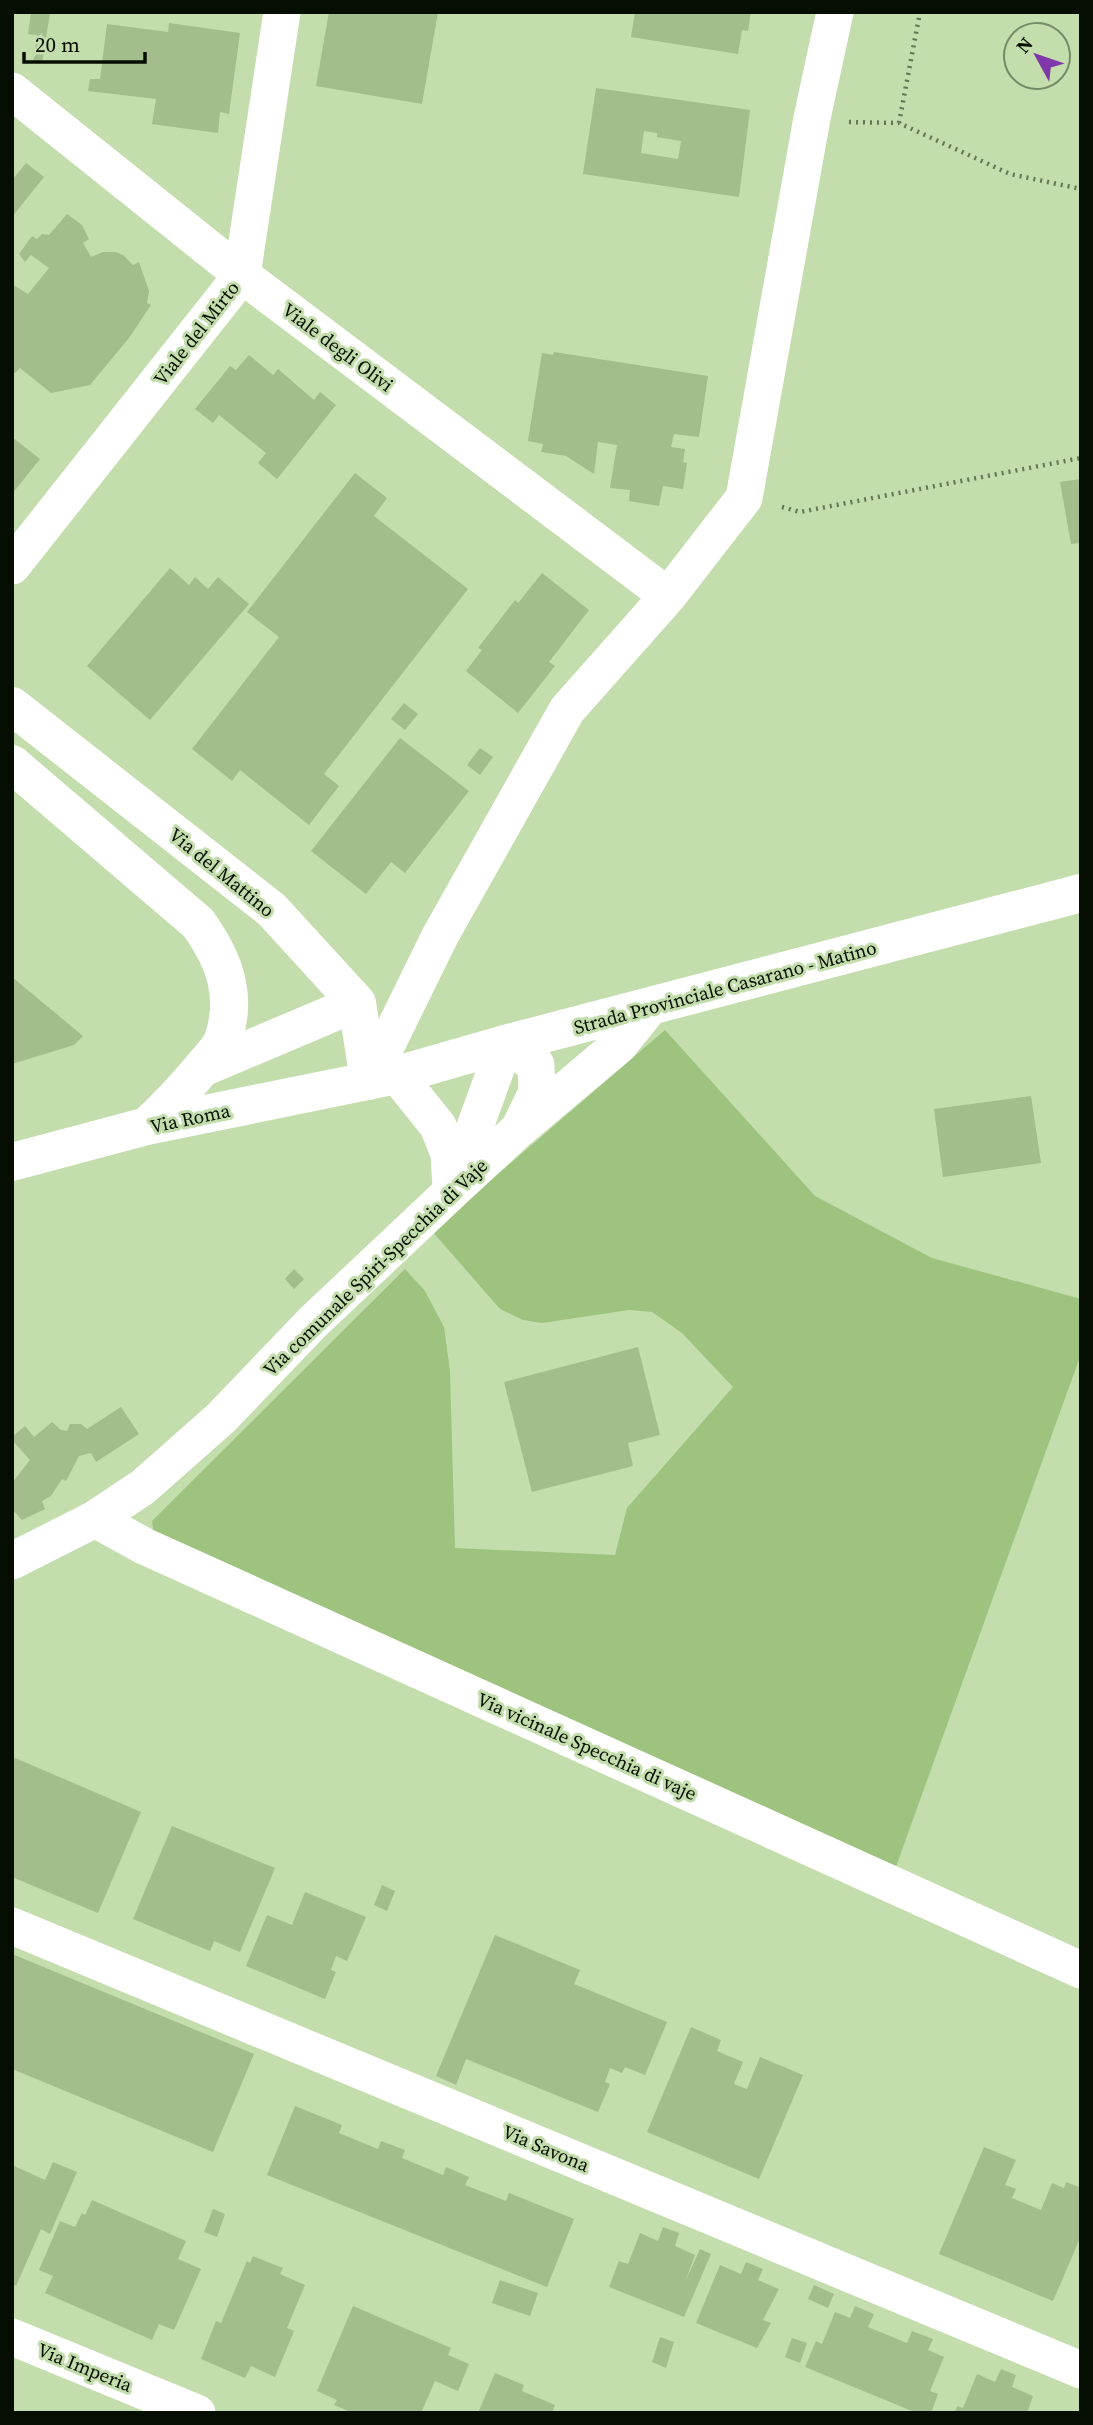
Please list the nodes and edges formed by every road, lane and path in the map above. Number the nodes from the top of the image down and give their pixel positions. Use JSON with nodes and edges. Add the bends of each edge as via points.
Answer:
{"nodes":[{"id":1,"x":282,"y":12,"type":"edge"},
{"id":2,"x":835,"y":12,"type":"edge"},
{"id":3,"x":920,"y":12,"type":"edge"},
{"id":4,"x":12,"y":91,"type":"edge"},
{"id":5,"x":813,"y":118,"type":"junction"},
{"id":6,"x":899,"y":123,"type":"junction"},
{"id":7,"x":1081,"y":189,"type":"edge"},
{"id":8,"x":242,"y":275,"type":"junction"},
{"id":9,"x":1081,"y":458,"type":"edge"},
{"id":10,"x":744,"y":498,"type":"junction"},
{"id":11,"x":12,"y":566,"type":"edge"},
{"id":12,"x":668,"y":596,"type":"junction"},
{"id":13,"x":12,"y":706,"type":"edge"},
{"id":14,"x":12,"y":764,"type":"edge"},
{"id":15,"x":1081,"y":893,"type":"edge"},
{"id":16,"x":357,"y":1003,"type":"junction"},
{"id":17,"x":649,"y":1008,"type":"junction"},
{"id":18,"x":505,"y":1044,"type":"junction"},
{"id":19,"x":201,"y":1069,"type":"junction"},
{"id":20,"x":383,"y":1078,"type":"junction"},
{"id":21,"x":147,"y":1126,"type":"junction"},
{"id":22,"x":518,"y":1130,"type":"junction"},
{"id":23,"x":12,"y":1162,"type":"edge"},
{"id":24,"x":451,"y":1192,"type":"junction"},
{"id":25,"x":95,"y":1519,"type":"junction"},
{"id":26,"x":12,"y":1561,"type":"edge"},
{"id":27,"x":12,"y":1926,"type":"edge"},
{"id":28,"x":1081,"y":1970,"type":"edge"},
{"id":29,"x":12,"y":2337,"type":"edge"},
{"id":30,"x":1081,"y":2370,"type":"edge"},
{"id":31,"x":197,"y":2413,"type":"edge"}],
"edges":[{"from":1,"to":8,"type":"street","name":"Viale del Mirto"},
{"from":2,"to":5,"type":"street"},
{"from":3,"to":6,"type":"path"},
{"from":4,"to":8,"type":"street","name":"Viale degli Olivi"},
{"from":5,"to":6,"type":"path"},
{"from":5,"to":10,"type":"street"},
{"from":6,"to":7,"type":"path","via":[[1010,174]]},
{"from":8,"to":11,"type":"street","name":"Viale del Mirto"},
{"from":8,"to":12,"type":"street","name":"Viale degli Olivi"},
{"from":9,"to":10,"type":"path","via":[[800,512]]},
{"from":10,"to":12,"type":"street"},
{"from":12,"to":20,"type":"street","via":[[567,710],[440,936]]},
{"from":13,"to":16,"type":"main road","name":"Via del Mattino","via":[[272,910]]},
{"from":14,"to":19,"type":"main road","via":[[198,923],[213,944],[226,972],[228,1011],[222,1043]]},
{"from":15,"to":17,"type":"main road","name":"Strada Provinciale Casarano - Matino"},
{"from":16,"to":19,"type":"street"},
{"from":16,"to":20,"type":"main road"},
{"from":17,"to":18,"type":"main road","name":"Strada Provinciale Casarano - Matino"},
{"from":17,"to":22,"type":"street","name":"Via comunale Spiri-Specchia di Vaje","via":[[619,1045]]},
{"from":18,"to":20,"type":"main road","name":"Strada Provinciale Casarano - Matino"},
{"from":18,"to":22,"type":"street","via":[[536,1065],[537,1092]]},
{"from":18,"to":24,"type":"street"},
{"from":19,"to":21,"type":"main road"},
{"from":20,"to":21,"type":"main road","name":"Via Roma"},
{"from":20,"to":24,"type":"street","via":[[438,1126],[449,1154]]},
{"from":21,"to":23,"type":"main road","name":"Via Roma"},
{"from":22,"to":24,"type":"street","name":"Via comunale Spiri-Specchia di Vaje"},
{"from":24,"to":25,"type":"street","name":"Via comunale Spiri-Specchia di Vaje","via":[[313,1322],[221,1418],[143,1487]]},
{"from":25,"to":26,"type":"street","name":"Via comunale Spiri-Specchia di Vaje"},
{"from":25,"to":28,"type":"street","name":"Via vicinale Specchia di vaje","via":[[144,1546]]},
{"from":27,"to":30,"type":"street","name":"Via Savona"},
{"from":29,"to":31,"type":"street","name":"Via Imperia"}]}
